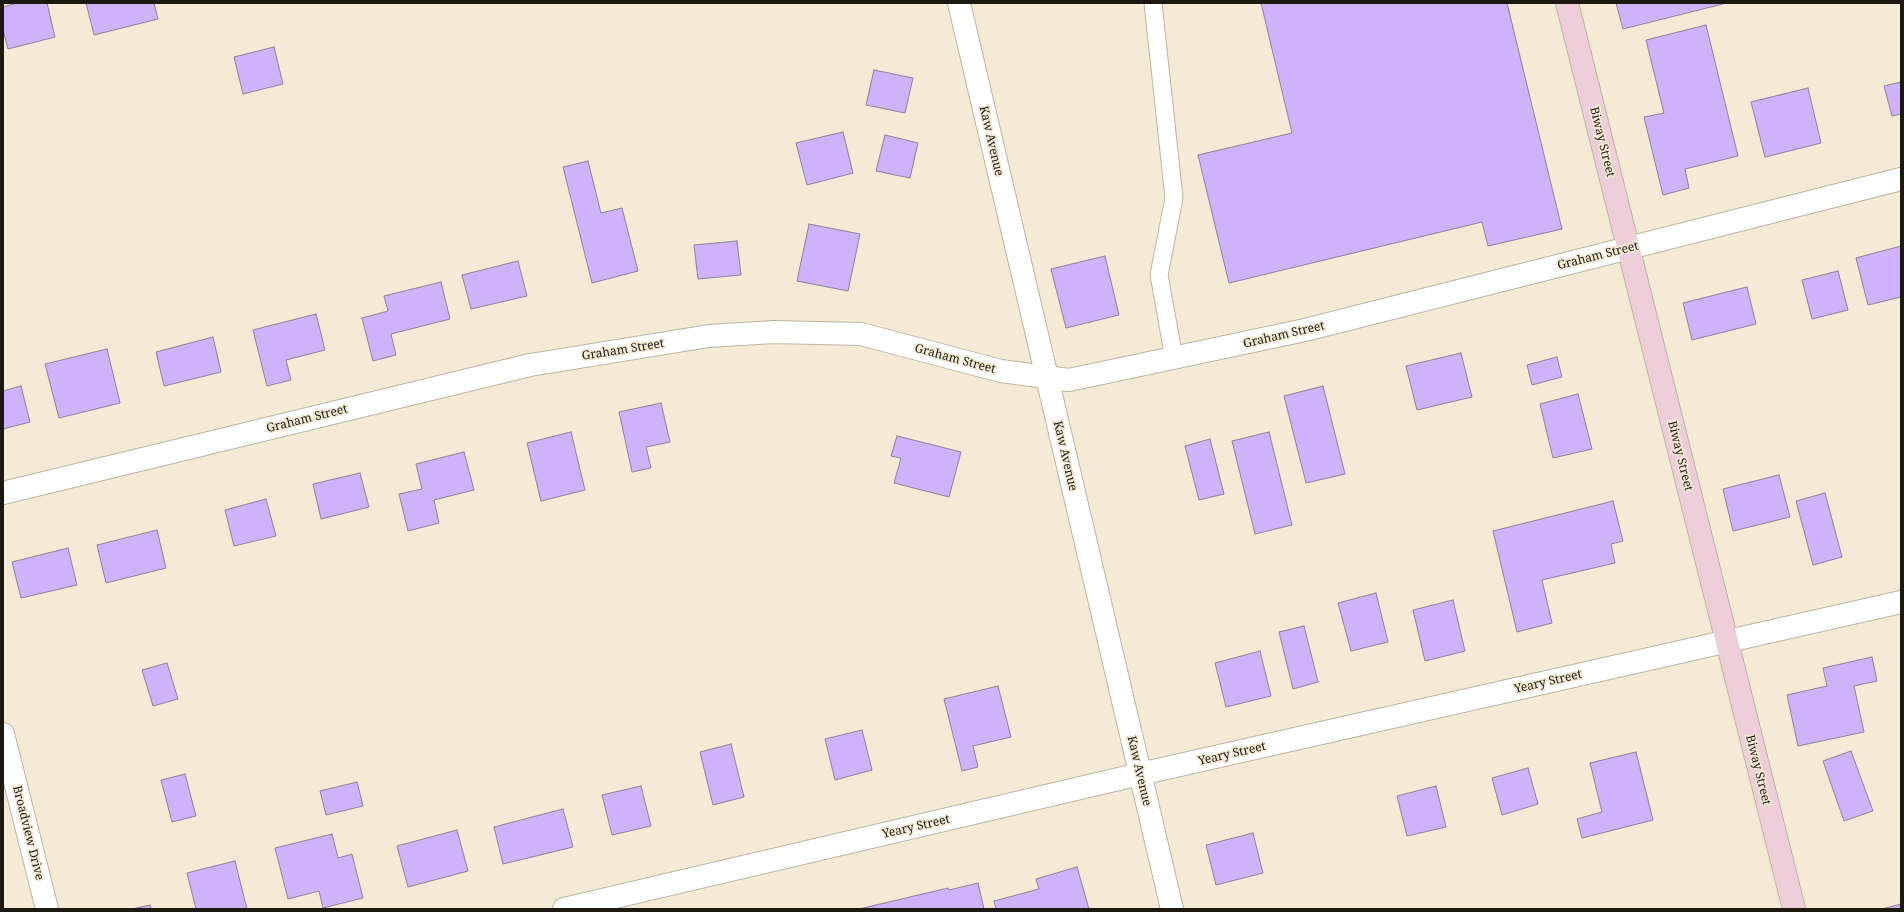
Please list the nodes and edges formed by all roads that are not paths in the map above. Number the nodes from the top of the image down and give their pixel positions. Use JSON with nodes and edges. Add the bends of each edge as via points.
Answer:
{"nodes":[{"id":1,"x":959,"y":3,"type":"edge"},
{"id":2,"x":1153,"y":3,"type":"edge"},
{"id":3,"x":1567,"y":3,"type":"edge"},
{"id":4,"x":1901,"y":180,"type":"edge"},
{"id":5,"x":1628,"y":248,"type":"junction"},
{"id":6,"x":1174,"y":358,"type":"junction"},
{"id":7,"x":1047,"y":378,"type":"junction"},
{"id":8,"x":3,"y":493,"type":"edge"},
{"id":9,"x":1901,"y":602,"type":"edge"},
{"id":10,"x":1726,"y":641,"type":"junction"},
{"id":11,"x":3,"y":734,"type":"edge"},
{"id":12,"x":1140,"y":774,"type":"junction"},
{"id":13,"x":47,"y":909,"type":"edge"},
{"id":14,"x":564,"y":909,"type":"edge"},
{"id":15,"x":1172,"y":909,"type":"edge"},
{"id":16,"x":1794,"y":909,"type":"edge"}],
"edges":[{"from":1,"to":7,"type":"street","name":"Kaw Avenue"},
{"from":2,"to":6,"type":"lane","via":[[1174,198],[1159,275]]},
{"from":3,"to":5,"type":"street","name":"Biway Street"},
{"from":4,"to":5,"type":"street","name":"Graham Street"},
{"from":5,"to":6,"type":"street","name":"Graham Street","via":[[1306,330]]},
{"from":5,"to":10,"type":"street","name":"Biway Street"},
{"from":6,"to":7,"type":"street","name":"Graham Street","via":[[1069,380]]},
{"from":7,"to":8,"type":"street","name":"Graham Street","via":[[1001,371],[862,334],[774,332],[709,336],[530,365]]},
{"from":7,"to":12,"type":"street","name":"Kaw Avenue"},
{"from":9,"to":10,"type":"street","name":"Yeary Street"},
{"from":10,"to":12,"type":"street","name":"Yeary Street"},
{"from":10,"to":16,"type":"street","name":"Biway Street"},
{"from":11,"to":13,"type":"street","name":"Broadview Drive"},
{"from":12,"to":14,"type":"street","name":"Yeary Street"},
{"from":12,"to":15,"type":"street","name":"Kaw Avenue"}]}
